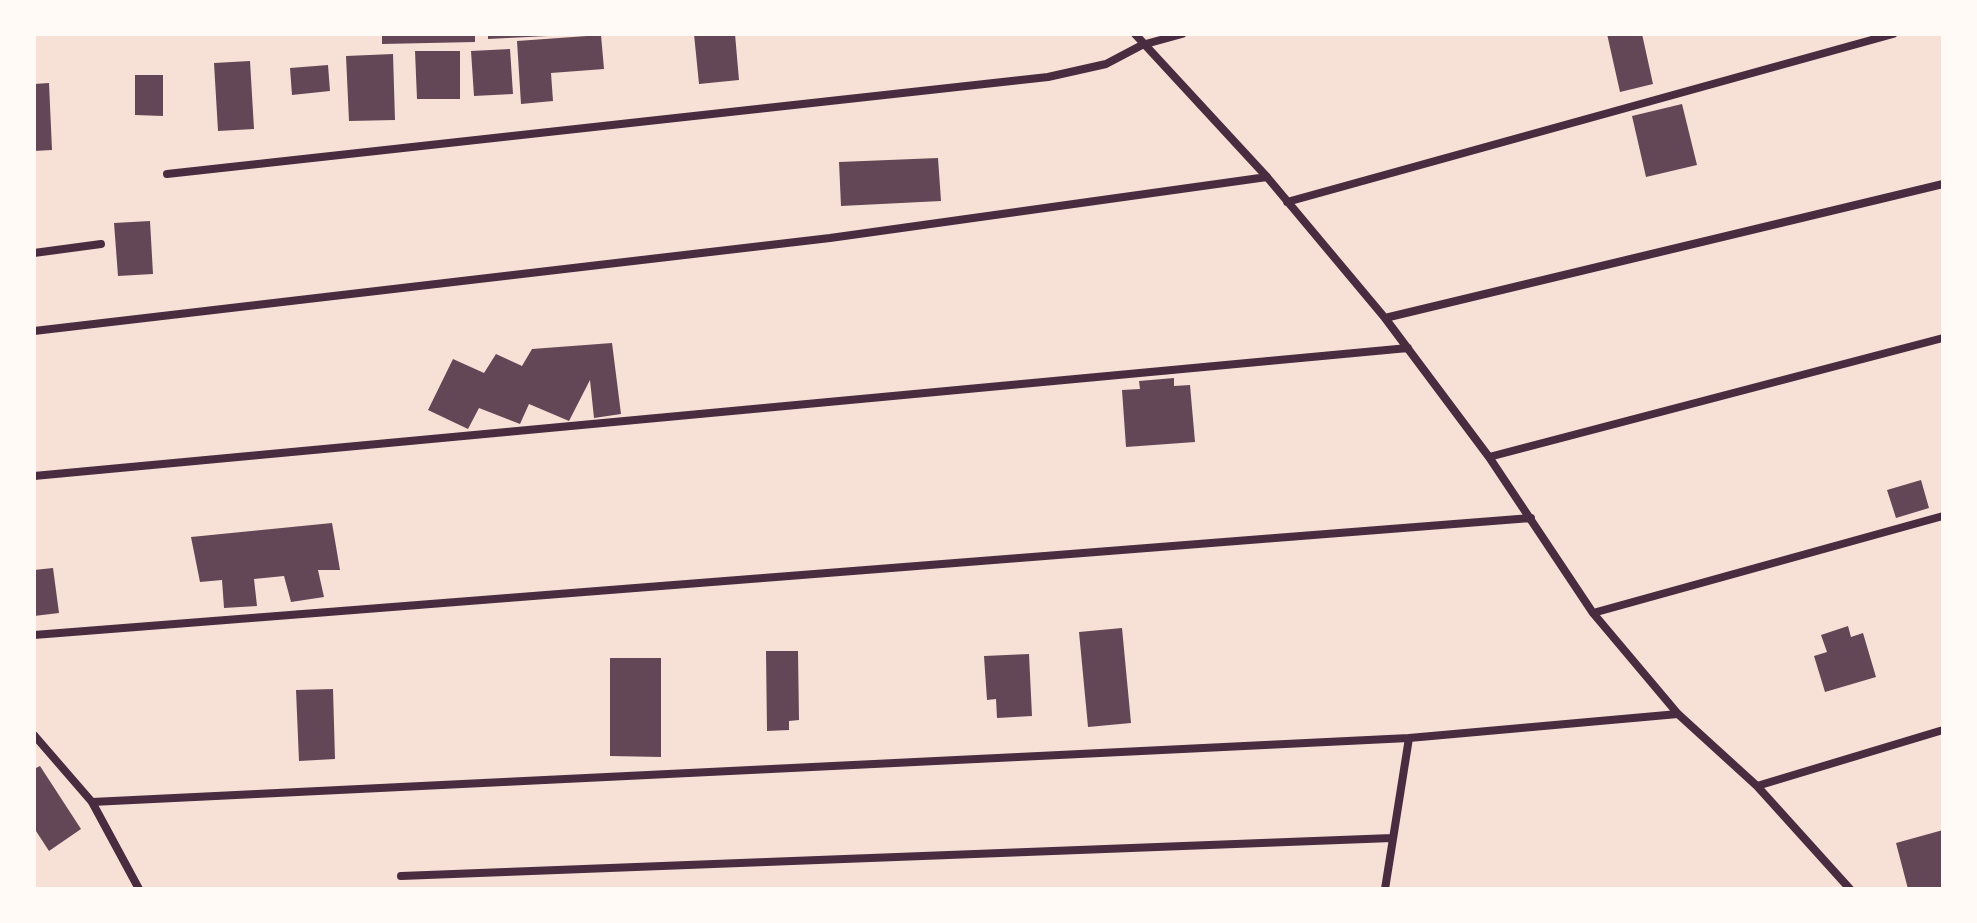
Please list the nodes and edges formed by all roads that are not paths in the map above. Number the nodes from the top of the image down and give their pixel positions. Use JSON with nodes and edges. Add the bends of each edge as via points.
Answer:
{"nodes":[{"id":1,"x":1135,"y":34,"type":"edge"},
{"id":2,"x":1182,"y":34,"type":"edge"},
{"id":3,"x":1893,"y":34,"type":"edge"},
{"id":4,"x":1142,"y":45,"type":"junction"},
{"id":5,"x":167,"y":174,"type":"dead end"},
{"id":6,"x":1267,"y":177,"type":"junction"},
{"id":7,"x":1943,"y":184,"type":"edge"},
{"id":8,"x":1287,"y":202,"type":"junction"},
{"id":9,"x":101,"y":244,"type":"dead end"},
{"id":10,"x":34,"y":253,"type":"edge"},
{"id":11,"x":1385,"y":318,"type":"junction"},
{"id":12,"x":34,"y":331,"type":"edge"},
{"id":13,"x":1943,"y":338,"type":"edge"},
{"id":14,"x":1408,"y":348,"type":"junction"},
{"id":15,"x":1489,"y":457,"type":"junction"},
{"id":16,"x":34,"y":476,"type":"edge"},
{"id":17,"x":1943,"y":516,"type":"edge"},
{"id":18,"x":1531,"y":518,"type":"junction"},
{"id":19,"x":1593,"y":613,"type":"junction"},
{"id":20,"x":34,"y":635,"type":"edge"},
{"id":21,"x":1678,"y":714,"type":"junction"},
{"id":22,"x":1943,"y":730,"type":"edge"},
{"id":23,"x":34,"y":735,"type":"edge"},
{"id":24,"x":1409,"y":738,"type":"junction"},
{"id":25,"x":1757,"y":786,"type":"junction"},
{"id":26,"x":92,"y":802,"type":"junction"},
{"id":27,"x":1392,"y":838,"type":"junction"},
{"id":28,"x":401,"y":876,"type":"dead end"},
{"id":29,"x":139,"y":889,"type":"edge"},
{"id":30,"x":1385,"y":889,"type":"edge"},
{"id":31,"x":1850,"y":889,"type":"edge"}],
"edges":[{"from":1,"to":4,"type":"street"},
{"from":2,"to":4,"type":"street"},
{"from":3,"to":8,"type":"street"},
{"from":4,"to":5,"type":"street","via":[[1106,64],[1048,77]]},
{"from":4,"to":6,"type":"street"},
{"from":6,"to":8,"type":"street"},
{"from":6,"to":12,"type":"street","via":[[830,238]]},
{"from":7,"to":11,"type":"street"},
{"from":8,"to":11,"type":"street"},
{"from":9,"to":10,"type":"street"},
{"from":11,"to":14,"type":"street"},
{"from":13,"to":15,"type":"street"},
{"from":14,"to":15,"type":"street"},
{"from":14,"to":16,"type":"street"},
{"from":15,"to":18,"type":"street"},
{"from":17,"to":19,"type":"street"},
{"from":18,"to":19,"type":"street"},
{"from":18,"to":20,"type":"street"},
{"from":19,"to":21,"type":"street"},
{"from":21,"to":24,"type":"street"},
{"from":21,"to":25,"type":"street"},
{"from":22,"to":25,"type":"street"},
{"from":23,"to":26,"type":"street"},
{"from":24,"to":26,"type":"street"},
{"from":24,"to":27,"type":"street"},
{"from":25,"to":31,"type":"street"},
{"from":26,"to":29,"type":"street"},
{"from":27,"to":28,"type":"street"},
{"from":27,"to":30,"type":"street"}]}
